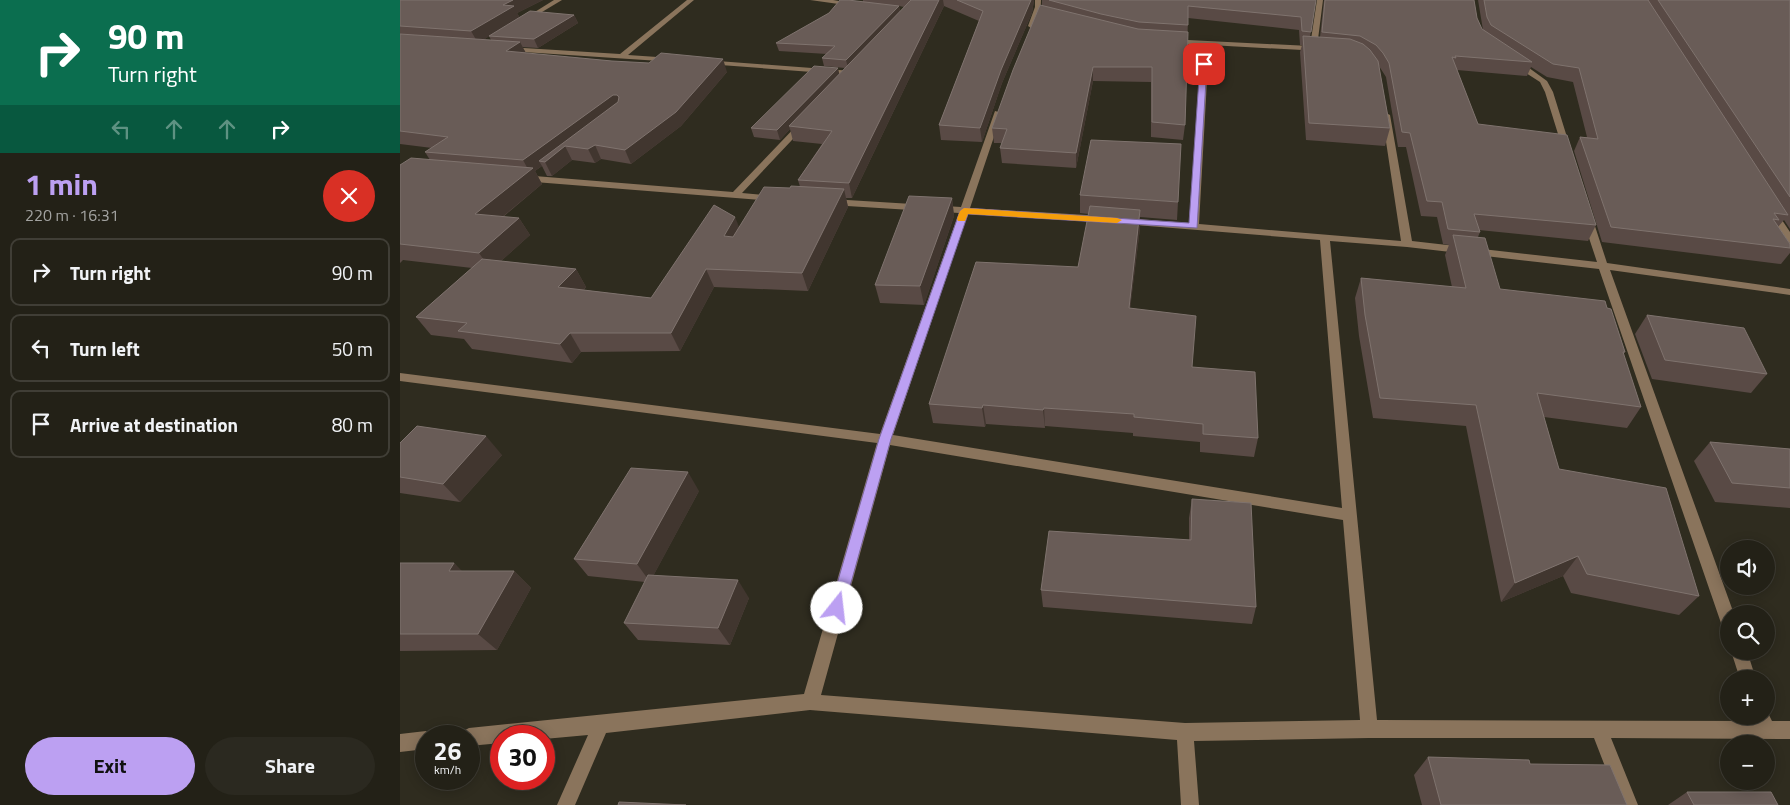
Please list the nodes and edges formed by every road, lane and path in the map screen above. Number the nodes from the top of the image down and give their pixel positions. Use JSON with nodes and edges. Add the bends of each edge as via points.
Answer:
{"nodes":[{"id":1,"x":559,"y":0,"type":"edge"},
{"id":2,"x":691,"y":0,"type":"edge"},
{"id":3,"x":813,"y":0,"type":"edge"},
{"id":4,"x":1038,"y":0,"type":"edge"},
{"id":5,"x":1320,"y":0,"type":"edge"},
{"id":6,"x":861,"y":5,"type":"edge"},
{"id":7,"x":1037,"y":13,"type":"junction"},
{"id":8,"x":1046,"y":16,"type":"edge"},
{"id":9,"x":520,"y":24,"type":"edge"},
{"id":10,"x":1030,"y":31,"type":"edge"},
{"id":11,"x":1158,"y":40,"type":"edge"},
{"id":12,"x":1206,"y":43,"type":"junction"},
{"id":13,"x":499,"y":48,"type":"edge"},
{"id":14,"x":1313,"y":49,"type":"junction"},
{"id":15,"x":1330,"y":50,"type":"edge"},
{"id":16,"x":622,"y":56,"type":"junction"},
{"id":17,"x":1508,"y":58,"type":"edge"},
{"id":18,"x":679,"y":60,"type":"edge"},
{"id":19,"x":698,"y":62,"type":"edge"},
{"id":20,"x":858,"y":66,"type":"edge"},
{"id":21,"x":852,"y":73,"type":"junction"},
{"id":22,"x":845,"y":80,"type":"edge"},
{"id":23,"x":1002,"y":102,"type":"edge"},
{"id":24,"x":1385,"y":106,"type":"edge"},
{"id":25,"x":811,"y":116,"type":"edge"},
{"id":26,"x":1571,"y":165,"type":"edge"},
{"id":27,"x":514,"y":177,"type":"edge"},
{"id":28,"x":735,"y":196,"type":"junction"},
{"id":29,"x":1764,"y":198,"type":"edge"},
{"id":30,"x":782,"y":199,"type":"edge"},
{"id":31,"x":821,"y":201,"type":"edge"},
{"id":32,"x":1583,"y":202,"type":"edge"},
{"id":33,"x":964,"y":211,"type":"junction"},
{"id":34,"x":1194,"y":226,"type":"junction"},
{"id":35,"x":1325,"y":237,"type":"junction"},
{"id":36,"x":1790,"y":240,"type":"edge"},
{"id":37,"x":1407,"y":244,"type":"junction"},
{"id":38,"x":1603,"y":266,"type":"junction"},
{"id":39,"x":1790,"y":292,"type":"edge"},
{"id":40,"x":402,"y":378,"type":"edge"},
{"id":41,"x":885,"y":439,"type":"junction"},
{"id":42,"x":1350,"y":515,"type":"junction"},
{"id":43,"x":1723,"y":605,"type":"edge"},
{"id":44,"x":810,"y":702,"type":"junction"},
{"id":45,"x":601,"y":725,"type":"junction"},
{"id":46,"x":1720,"y":725,"type":"edge"},
{"id":47,"x":1771,"y":725,"type":"edge"},
{"id":48,"x":1369,"y":729,"type":"junction"},
{"id":49,"x":1599,"y":730,"type":"junction"},
{"id":50,"x":1790,"y":730,"type":"edge"},
{"id":51,"x":1185,"y":732,"type":"junction"},
{"id":52,"x":480,"y":735,"type":"edge"},
{"id":53,"x":415,"y":741,"type":"edge"},
{"id":54,"x":400,"y":742,"type":"edge"},
{"id":55,"x":566,"y":805,"type":"edge"},
{"id":56,"x":1190,"y":805,"type":"edge"},
{"id":57,"x":1629,"y":805,"type":"edge"}],
"edges":[{"from":1,"to":9,"type":"street"},
{"from":2,"to":16,"type":"street"},
{"from":3,"to":6,"type":"street"},
{"from":4,"to":7,"type":"street"},
{"from":5,"to":14,"type":"street"},
{"from":7,"to":8,"type":"street"},
{"from":7,"to":10,"type":"street"},
{"from":11,"to":12,"type":"street"},
{"from":12,"to":14,"type":"street"},
{"from":12,"to":34,"type":"street"},
{"from":13,"to":16,"type":"street"},
{"from":14,"to":15,"type":"street"},
{"from":16,"to":18,"type":"street"},
{"from":17,"to":26,"type":"street","via":[[1543,81]]},
{"from":19,"to":21,"type":"street"},
{"from":20,"to":21,"type":"street"},
{"from":21,"to":22,"type":"street"},
{"from":23,"to":33,"type":"street"},
{"from":24,"to":37,"type":"street"},
{"from":25,"to":28,"type":"street"},
{"from":27,"to":28,"type":"street","via":[[537,176]]},
{"from":28,"to":30,"type":"street"},
{"from":29,"to":36,"type":"street"},
{"from":31,"to":33,"type":"street"},
{"from":32,"to":38,"type":"street"},
{"from":33,"to":34,"type":"street"},
{"from":33,"to":41,"type":"street"},
{"from":34,"to":35,"type":"street"},
{"from":35,"to":37,"type":"street"},
{"from":35,"to":42,"type":"street"},
{"from":37,"to":38,"type":"street"},
{"from":38,"to":39,"type":"street"},
{"from":38,"to":43,"type":"street"},
{"from":40,"to":41,"type":"street"},
{"from":41,"to":42,"type":"street"},
{"from":41,"to":44,"type":"street"},
{"from":42,"to":48,"type":"street"},
{"from":44,"to":45,"type":"street"},
{"from":44,"to":51,"type":"street"},
{"from":45,"to":52,"type":"street"},
{"from":45,"to":55,"type":"street"},
{"from":46,"to":49,"type":"street"},
{"from":47,"to":50,"type":"street"},
{"from":48,"to":49,"type":"street"},
{"from":48,"to":51,"type":"street"},
{"from":49,"to":57,"type":"street"},
{"from":51,"to":56,"type":"street"},
{"from":53,"to":54,"type":"street"}]}
